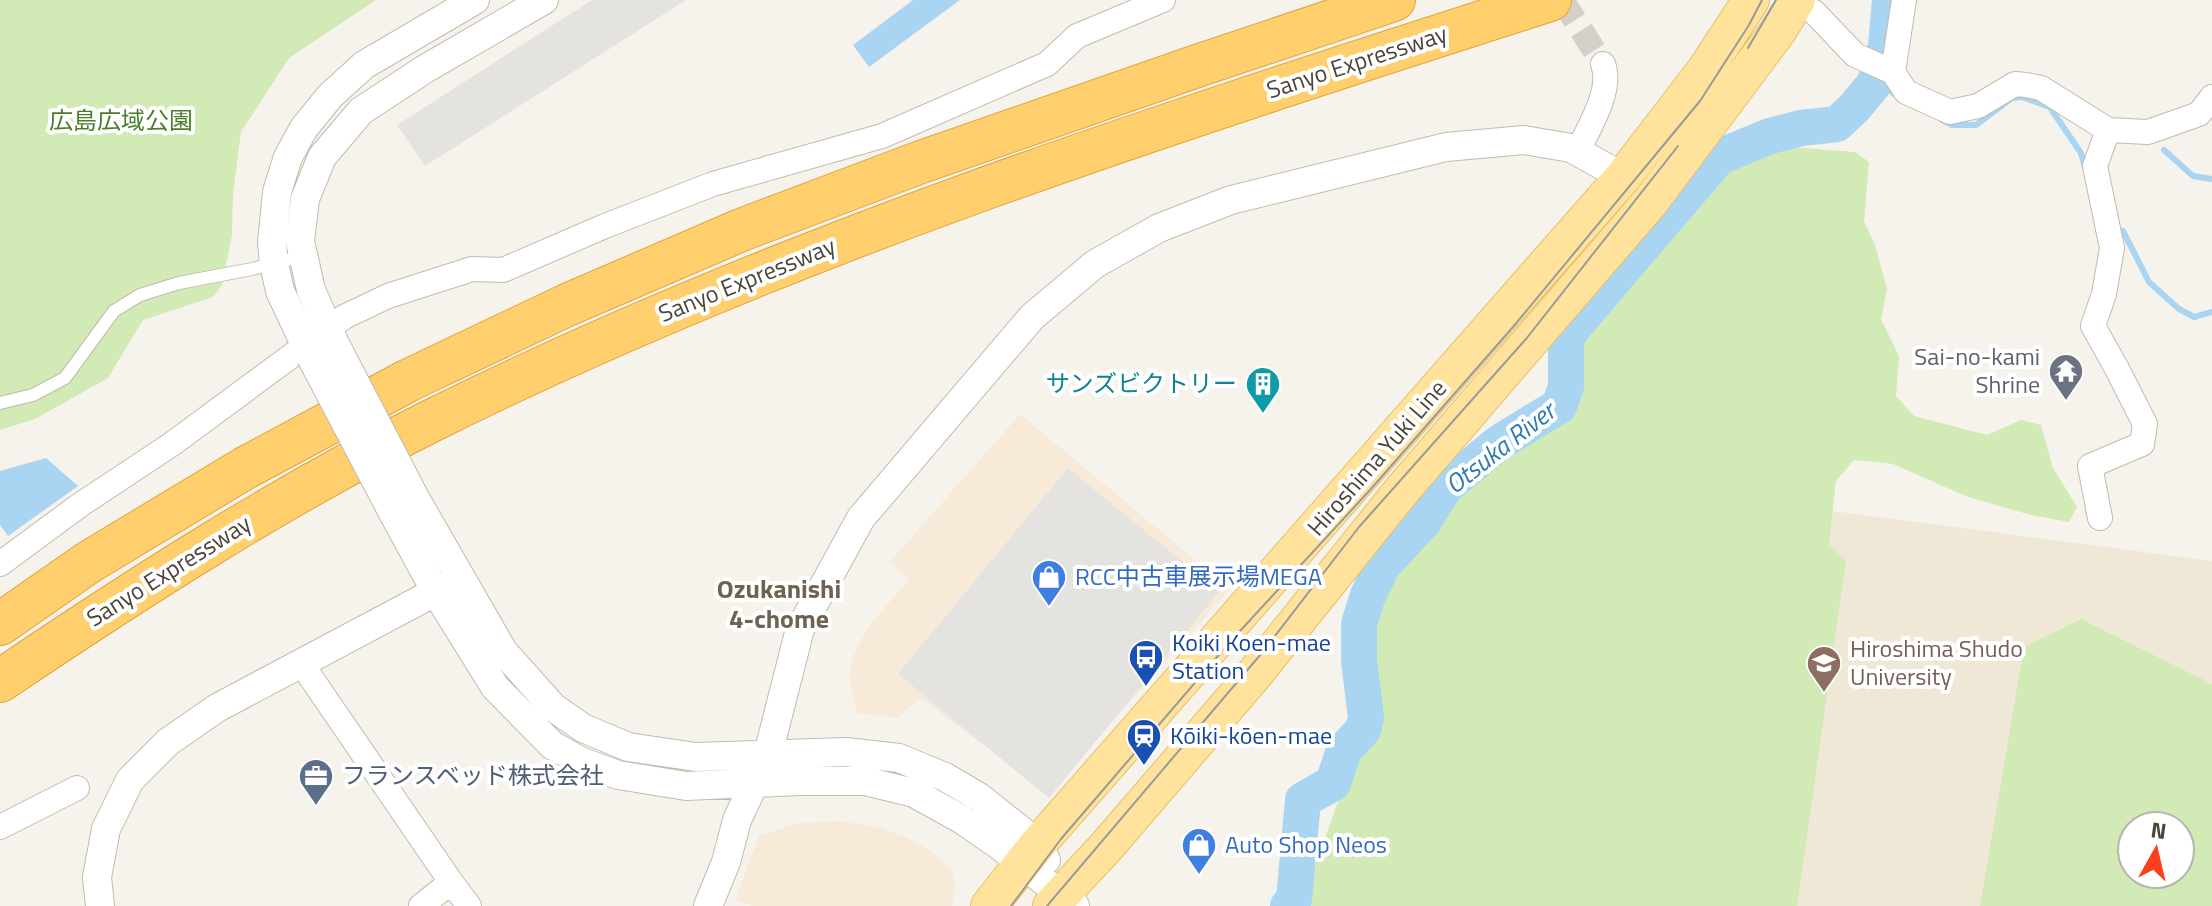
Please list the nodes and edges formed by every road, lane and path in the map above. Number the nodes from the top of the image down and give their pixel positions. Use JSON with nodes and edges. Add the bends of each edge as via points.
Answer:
{"nodes":[{"id":1,"x":475,"y":0,"type":"edge"},
{"id":2,"x":544,"y":0,"type":"edge"},
{"id":3,"x":1163,"y":0,"type":"edge"},
{"id":4,"x":1394,"y":0,"type":"edge"},
{"id":5,"x":1550,"y":0,"type":"edge"},
{"id":6,"x":1751,"y":0,"type":"edge"},
{"id":7,"x":1904,"y":0,"type":"edge"},
{"id":8,"x":1797,"y":1,"type":"edge"},
{"id":9,"x":1603,"y":64,"type":"tunnel mouth"},
{"id":10,"x":1892,"y":72,"type":"junction"},
{"id":11,"x":2212,"y":97,"type":"edge"},
{"id":12,"x":2108,"y":130,"type":"junction"},
{"id":13,"x":1578,"y":151,"type":"junction"},
{"id":14,"x":1623,"y":177,"type":"junction"},
{"id":15,"x":303,"y":256,"type":"junction"},
{"id":16,"x":274,"y":264,"type":"junction"},
{"id":17,"x":320,"y":343,"type":"junction"},
{"id":18,"x":0,"y":403,"type":"edge"},
{"id":19,"x":2100,"y":518,"type":"dead end"},
{"id":20,"x":0,"y":564,"type":"edge"},
{"id":21,"x":448,"y":585,"type":"junction"},
{"id":22,"x":0,"y":624,"type":"edge"},
{"id":23,"x":301,"y":663,"type":"junction"},
{"id":24,"x":0,"y":681,"type":"edge"},
{"id":25,"x":768,"y":754,"type":"junction"},
{"id":26,"x":754,"y":784,"type":"junction"},
{"id":27,"x":77,"y":788,"type":"dead end"},
{"id":28,"x":0,"y":827,"type":"edge"},
{"id":29,"x":1030,"y":854,"type":"junction"},
{"id":30,"x":451,"y":882,"type":"junction"},
{"id":31,"x":1062,"y":902,"type":"edge"},
{"id":32,"x":100,"y":906,"type":"edge"},
{"id":33,"x":421,"y":906,"type":"edge"},
{"id":34,"x":469,"y":906,"type":"edge"},
{"id":35,"x":708,"y":906,"type":"edge"},
{"id":36,"x":989,"y":906,"type":"edge"}],
"edges":[{"from":1,"to":16,"type":"street","via":[[364,65],[304,128],[277,192]]},
{"from":2,"to":15,"type":"street","via":[[361,111],[316,171],[305,199]]},
{"from":3,"to":17,"type":"street","via":[[1077,36],[1047,64],[882,136],[713,184],[503,270],[472,269],[388,296],[344,317]]},
{"from":4,"to":22,"type":"highway","name":"Sanyo Expressway","via":[[921,162],[741,230],[567,305],[409,380],[245,468],[89,562]]},
{"from":5,"to":24,"type":"highway","name":"Sanyo Expressway","via":[[1213,109],[936,207],[753,275],[588,347],[429,422],[264,512]]},
{"from":6,"to":14,"type":"main road","name":"Hiroshima Yuki Line"},
{"from":7,"to":10,"type":"street"},
{"from":8,"to":10,"type":"street","via":[[1855,55]]},
{"from":8,"to":31,"type":"main road","name":"Hiroshima Yuki Line","via":[[1651,201],[1403,489]]},
{"from":9,"to":13,"type":"street","via":[[1605,91]]},
{"from":10,"to":12,"type":"street","via":[[1906,92],[1950,112],[1978,106],[2015,84],[2026,85],[2041,88]]},
{"from":11,"to":12,"type":"street","via":[[2199,114],[2148,132]]},
{"from":12,"to":19,"type":"street","via":[[2095,166],[2112,248],[2093,326],[2145,424],[2142,444],[2090,466]]},
{"from":13,"to":14,"type":"street"},
{"from":13,"to":25,"type":"street","via":[[1524,140],[1446,147],[1231,200],[1159,228],[1095,264],[1032,317],[861,518],[800,629]]},
{"from":14,"to":29,"type":"main road","name":"Hiroshima Yuki Line"},
{"from":15,"to":16,"type":"lane"},
{"from":15,"to":17,"type":"street"},
{"from":16,"to":17,"type":"street","via":[[280,291]]},
{"from":16,"to":18,"type":"lane","via":[[140,295],[114,311],[65,378],[33,395]]},
{"from":17,"to":20,"type":"street"},
{"from":17,"to":21,"type":"street","bridge":true},
{"from":21,"to":23,"type":"street"},
{"from":21,"to":25,"type":"street","via":[[553,707],[583,728],[628,747],[696,757]]},
{"from":21,"to":26,"type":"street","via":[[495,687],[552,745],[618,775],[686,786]]},
{"from":23,"to":30,"type":"street"},
{"from":23,"to":32,"type":"street","via":[[204,716],[130,780],[106,829],[97,877]]},
{"from":25,"to":26,"type":"street"},
{"from":25,"to":29,"type":"street","via":[[846,752],[899,758],[979,797]]},
{"from":26,"to":29,"type":"street","via":[[865,781],[914,793]]},
{"from":26,"to":35,"type":"street"},
{"from":27,"to":28,"type":"street"},
{"from":29,"to":31,"type":"street"},
{"from":29,"to":36,"type":"main road","name":"Hiroshima Yuki Line"},
{"from":30,"to":33,"type":"street"},
{"from":30,"to":34,"type":"street"}]}
